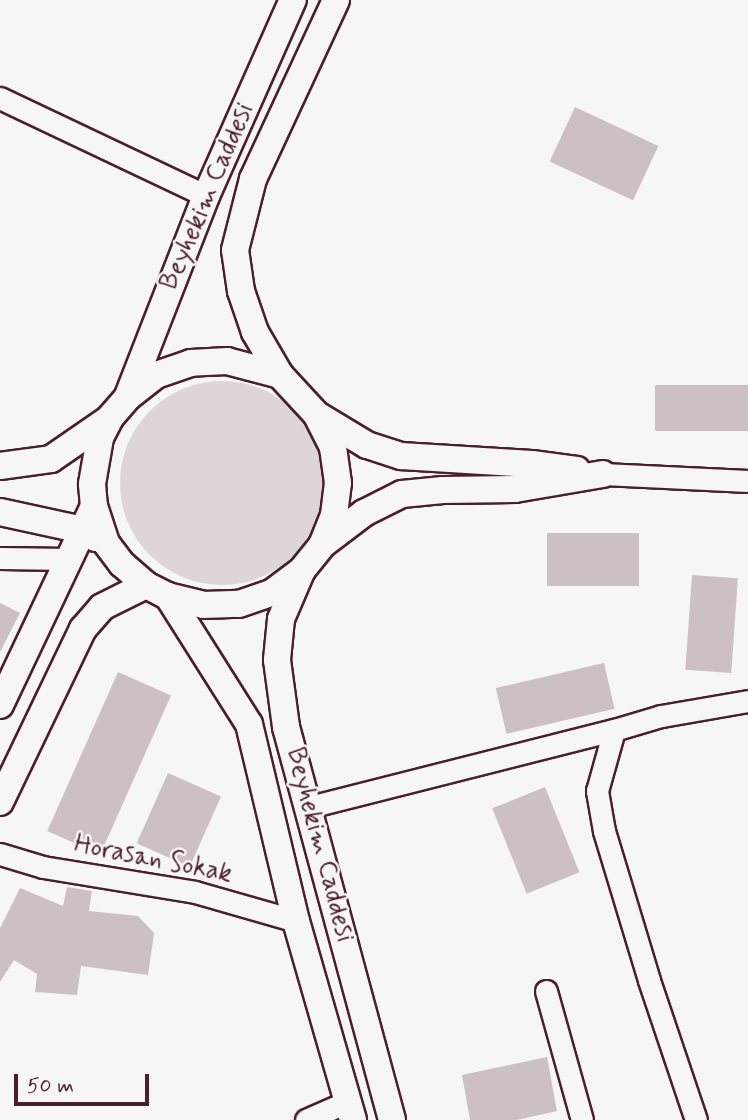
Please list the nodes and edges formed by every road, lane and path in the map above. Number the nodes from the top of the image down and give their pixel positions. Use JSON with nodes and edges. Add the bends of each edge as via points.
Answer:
{"nodes":[{"id":1,"x":293,"y":0,"type":"edge"},
{"id":2,"x":336,"y":0,"type":"edge"},
{"id":3,"x":0,"y":98,"type":"edge"},
{"id":4,"x":206,"y":196,"type":"junction"},
{"id":5,"x":280,"y":375,"type":"junction"},
{"id":6,"x":128,"y":397,"type":"junction"},
{"id":7,"x":317,"y":415,"type":"junction"},
{"id":8,"x":110,"y":418,"type":"junction"},
{"id":9,"x":0,"y":466,"type":"edge"},
{"id":10,"x":603,"y":474,"type":"junction"},
{"id":11,"x":748,"y":481,"type":"edge"},
{"id":12,"x":94,"y":506,"type":"junction"},
{"id":13,"x":0,"y":512,"type":"edge"},
{"id":14,"x":81,"y":532,"type":"junction"},
{"id":15,"x":106,"y":543,"type":"junction"},
{"id":16,"x":322,"y":545,"type":"junction"},
{"id":17,"x":0,"y":558,"type":"edge"},
{"id":18,"x":69,"y":559,"type":"junction"},
{"id":19,"x":302,"y":570,"type":"junction"},
{"id":20,"x":157,"y":591,"type":"junction"},
{"id":21,"x":34,"y":633,"type":"junction"},
{"id":22,"x":72,"y":652,"type":"junction"},
{"id":23,"x":748,"y":701,"type":"edge"},
{"id":24,"x":0,"y":705,"type":"edge"},
{"id":25,"x":614,"y":730,"type":"junction"},
{"id":26,"x":0,"y":803,"type":"edge"},
{"id":27,"x":309,"y":807,"type":"junction"},
{"id":28,"x":0,"y":854,"type":"edge"},
{"id":29,"x":296,"y":921,"type":"junction"},
{"id":30,"x":546,"y":991,"type":"dead end"},
{"id":31,"x":350,"y":1111,"type":"edge"},
{"id":32,"x":306,"y":1120,"type":"edge"},
{"id":33,"x":392,"y":1120,"type":"edge"},
{"id":34,"x":582,"y":1120,"type":"edge"},
{"id":35,"x":696,"y":1120,"type":"edge"}],
"edges":[{"from":1,"to":4,"type":"main road","name":"Beyhekim Caddesi"},
{"from":2,"to":5,"type":"main road","name":"Beyhekim Caddesi","via":[[253,179],[235,250],[240,291],[255,332]]},
{"from":3,"to":4,"type":"street"},
{"from":4,"to":6,"type":"main road","name":"Beyhekim Caddesi"},
{"from":5,"to":6,"type":"main road","via":[[227,361],[191,363],[156,375]]},
{"from":5,"to":7,"type":"main road"},
{"from":6,"to":8,"type":"main road"},
{"from":7,"to":10,"type":"main road","via":[[367,445],[401,456],[532,464]]},
{"from":7,"to":16,"type":"main road","via":[[333,447],[338,483],[334,515]]},
{"from":8,"to":9,"type":"main road","via":[[51,458]]},
{"from":8,"to":12,"type":"main road","via":[[94,461]]},
{"from":10,"to":11,"type":"street"},
{"from":10,"to":16,"type":"main road","via":[[516,489],[402,494],[364,513]]},
{"from":12,"to":14,"type":"main road"},
{"from":12,"to":15,"type":"main road"},
{"from":13,"to":14,"type":"main road"},
{"from":14,"to":15,"type":"main road"},
{"from":14,"to":18,"type":"main road"},
{"from":15,"to":20,"type":"main road","via":[[122,564]]},
{"from":16,"to":19,"type":"main road"},
{"from":17,"to":18,"type":"street"},
{"from":18,"to":21,"type":"main road"},
{"from":19,"to":20,"type":"main road","via":[[273,592],[239,604],[203,606]]},
{"from":19,"to":27,"type":"main road","name":"Beyhekim Caddesi","via":[[282,619],[277,660],[286,727]]},
{"from":20,"to":22,"type":"main road","via":[[102,607],[83,629]]},
{"from":20,"to":29,"type":"main road","name":"Beyhekim Caddesi","via":[[249,724]]},
{"from":21,"to":22,"type":"main road","via":[[54,628],[64,633]]},
{"from":21,"to":24,"type":"main road"},
{"from":22,"to":26,"type":"main road"},
{"from":23,"to":25,"type":"street","via":[[661,716]]},
{"from":25,"to":27,"type":"street"},
{"from":25,"to":35,"type":"street","via":[[597,791],[604,831]]},
{"from":27,"to":33,"type":"main road","name":"Beyhekim Caddesi"},
{"from":28,"to":29,"type":"street","name":"Horasan Sokak","via":[[43,867],[195,892]]},
{"from":29,"to":31,"type":"main road","name":"Beyhekim Caddesi"},
{"from":30,"to":34,"type":"street"},
{"from":31,"to":32,"type":"street"}]}
